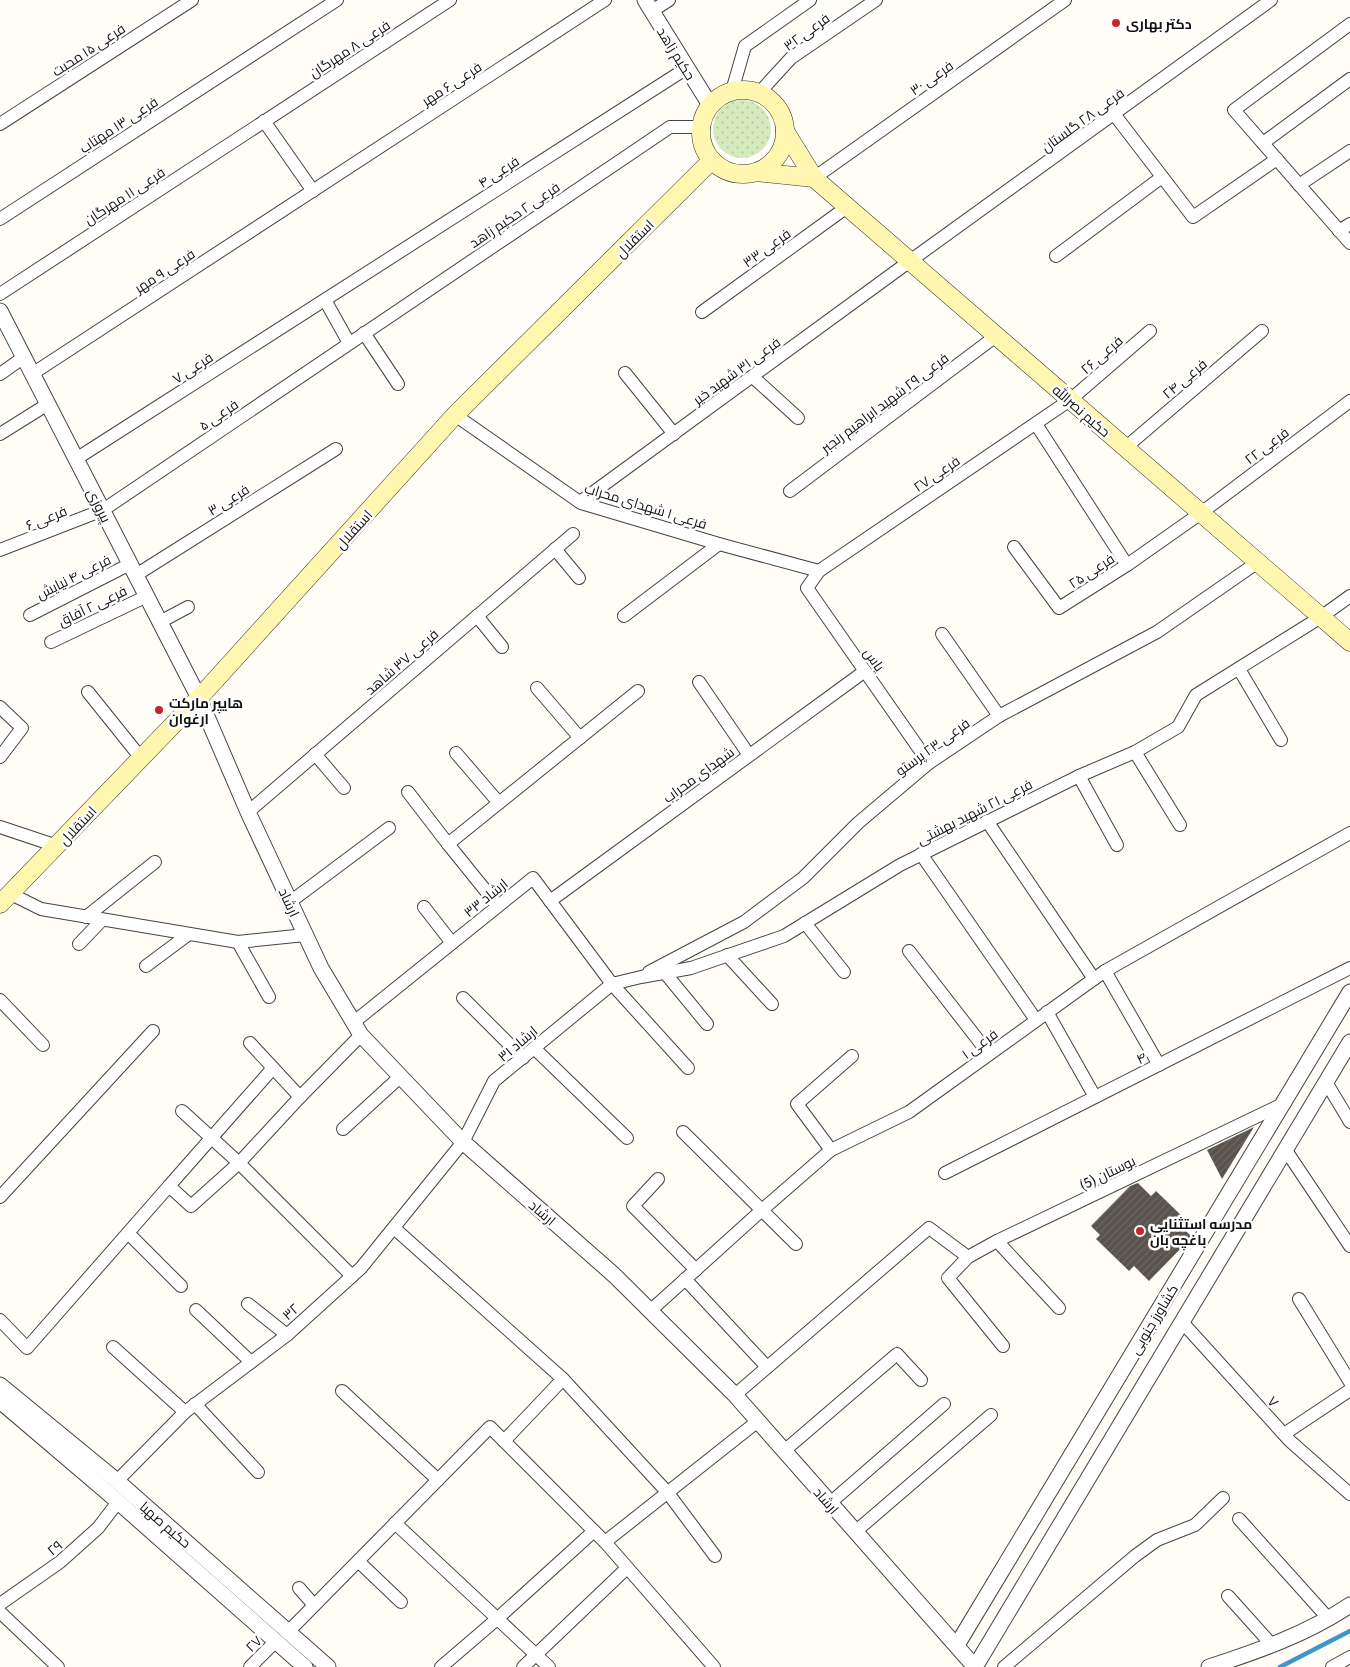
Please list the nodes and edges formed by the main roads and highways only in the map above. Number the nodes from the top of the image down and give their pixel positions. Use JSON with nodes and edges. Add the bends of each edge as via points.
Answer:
{"nodes":[{"id":1,"x":785,"y":131,"type":"junction"},
{"id":2,"x":712,"y":160,"type":"junction"},
{"id":3,"x":756,"y":172,"type":"junction"},
{"id":4,"x":814,"y":178,"type":"junction"},
{"id":5,"x":1350,"y":642,"type":"edge"},
{"id":6,"x":6,"y":899,"type":"edge"}],
"edges":[{"from":1,"to":2,"type":"main road","via":[[778,108],[770,99],[746,90],[732,91],[720,97],[704,116],[702,139]]},
{"from":1,"to":3,"type":"main road","via":[[780,152],[766,167]]},
{"from":1,"to":4,"type":"main road","name":"حکیم نصرالله"},
{"from":2,"to":3,"type":"main road","via":[[733,172]]},
{"from":2,"to":6,"type":"main road","name":"استقلال","via":[[455,416],[200,698]]},
{"from":3,"to":4,"type":"main road"},
{"from":4,"to":5,"type":"main road","name":"حکیم نصرالله"}]}
